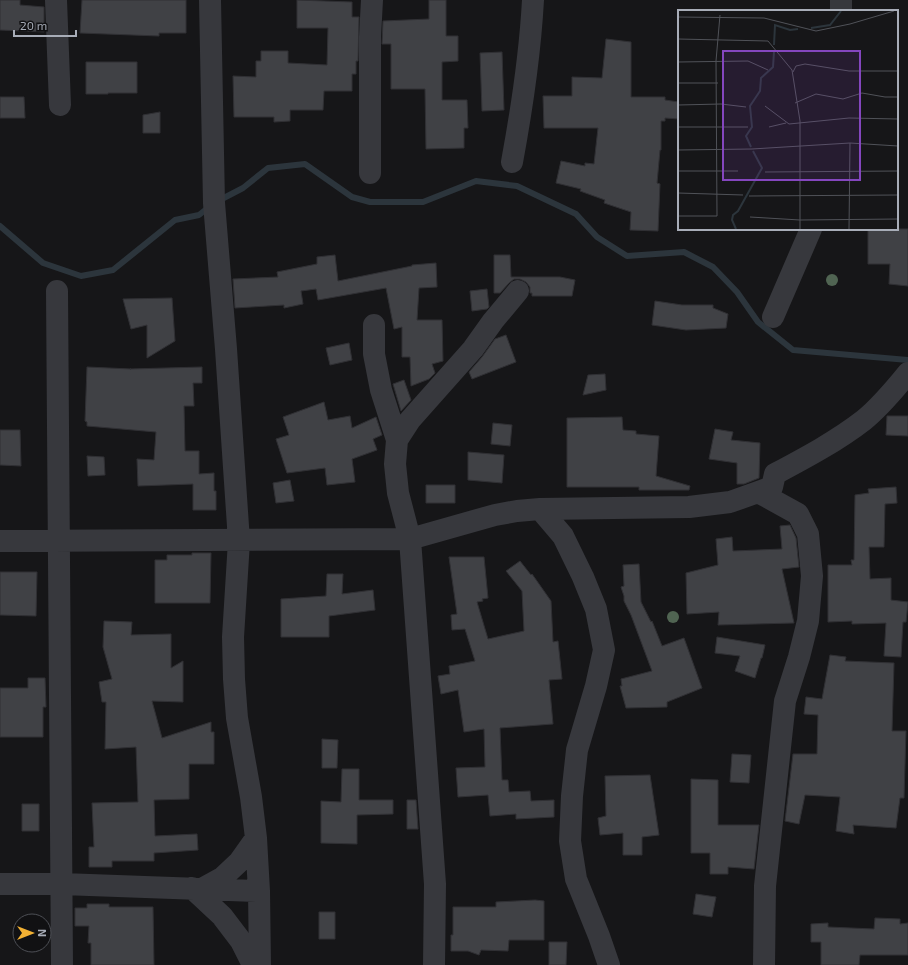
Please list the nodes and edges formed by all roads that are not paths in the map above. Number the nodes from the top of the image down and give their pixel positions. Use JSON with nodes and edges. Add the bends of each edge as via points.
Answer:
{"nodes":[{"id":1,"x":56,"y":0,"type":"edge"},
{"id":2,"x":210,"y":0,"type":"edge"},
{"id":3,"x":372,"y":0,"type":"edge"},
{"id":4,"x":533,"y":0,"type":"edge"},
{"id":5,"x":840,"y":0,"type":"edge"},
{"id":6,"x":841,"y":10,"type":"edge"},
{"id":7,"x":60,"y":105,"type":"dead end"},
{"id":8,"x":512,"y":162,"type":"dead end"},
{"id":9,"x":370,"y":173,"type":"dead end"},
{"id":10,"x":811,"y":230,"type":"edge"},
{"id":11,"x":57,"y":291,"type":"dead end"},
{"id":12,"x":518,"y":291,"type":"dead end"},
{"id":13,"x":773,"y":317,"type":"dead end"},
{"id":14,"x":374,"y":325,"type":"dead end"},
{"id":15,"x":908,"y":373,"type":"edge"},
{"id":16,"x":397,"y":440,"type":"junction"},
{"id":17,"x":758,"y":492,"type":"junction"},
{"id":18,"x":540,"y":509,"type":"junction"},
{"id":19,"x":410,"y":539,"type":"junction"},
{"id":20,"x":0,"y":541,"type":"edge"},
{"id":21,"x":58,"y":541,"type":"junction"},
{"id":22,"x":238,"y":541,"type":"junction"},
{"id":23,"x":256,"y":838,"type":"junction"},
{"id":24,"x":0,"y":884,"type":"edge"},
{"id":25,"x":62,"y":884,"type":"junction"},
{"id":26,"x":197,"y":888,"type":"junction"},
{"id":27,"x":259,"y":891,"type":"junction"},
{"id":28,"x":62,"y":965,"type":"edge"},
{"id":29,"x":253,"y":965,"type":"edge"},
{"id":30,"x":260,"y":965,"type":"edge"},
{"id":31,"x":434,"y":965,"type":"edge"},
{"id":32,"x":609,"y":965,"type":"edge"},
{"id":33,"x":764,"y":965,"type":"edge"}],
"edges":[{"from":1,"to":7,"type":"street"},
{"from":2,"to":22,"type":"street","via":[[214,203]]},
{"from":3,"to":9,"type":"street"},
{"from":4,"to":8,"type":"street","via":[[524,95]]},
{"from":5,"to":6,"type":"street"},
{"from":10,"to":13,"type":"street"},
{"from":11,"to":21,"type":"street"},
{"from":12,"to":16,"type":"street","via":[[473,349],[410,420]]},
{"from":14,"to":16,"type":"street","via":[[374,354],[381,390]]},
{"from":15,"to":17,"type":"street","via":[[864,419],[830,443],[775,474],[772,487]]},
{"from":16,"to":19,"type":"street","via":[[395,464],[398,493]]},
{"from":17,"to":18,"type":"street","via":[[730,502],[689,507]]},
{"from":17,"to":33,"type":"street","via":[[798,514],[808,534],[812,576],[808,620],[785,701],[765,886]]},
{"from":18,"to":19,"type":"street","via":[[495,515]]},
{"from":18,"to":32,"type":"street","via":[[563,536],[583,577],[596,609],[604,650],[577,750],[570,841],[576,879]]},
{"from":19,"to":22,"type":"street"},
{"from":19,"to":31,"type":"street","via":[[435,884]]},
{"from":20,"to":21,"type":"street"},
{"from":21,"to":22,"type":"street"},
{"from":21,"to":25,"type":"street"},
{"from":22,"to":23,"type":"street","via":[[233,637],[234,679],[237,718]]},
{"from":23,"to":26,"type":"street","via":[[239,862],[222,878]]},
{"from":23,"to":27,"type":"street"},
{"from":24,"to":25,"type":"street"},
{"from":25,"to":26,"type":"street"},
{"from":25,"to":28,"type":"street"},
{"from":26,"to":27,"type":"street"},
{"from":26,"to":29,"type":"street","via":[[241,941]]},
{"from":27,"to":30,"type":"street"}]}
